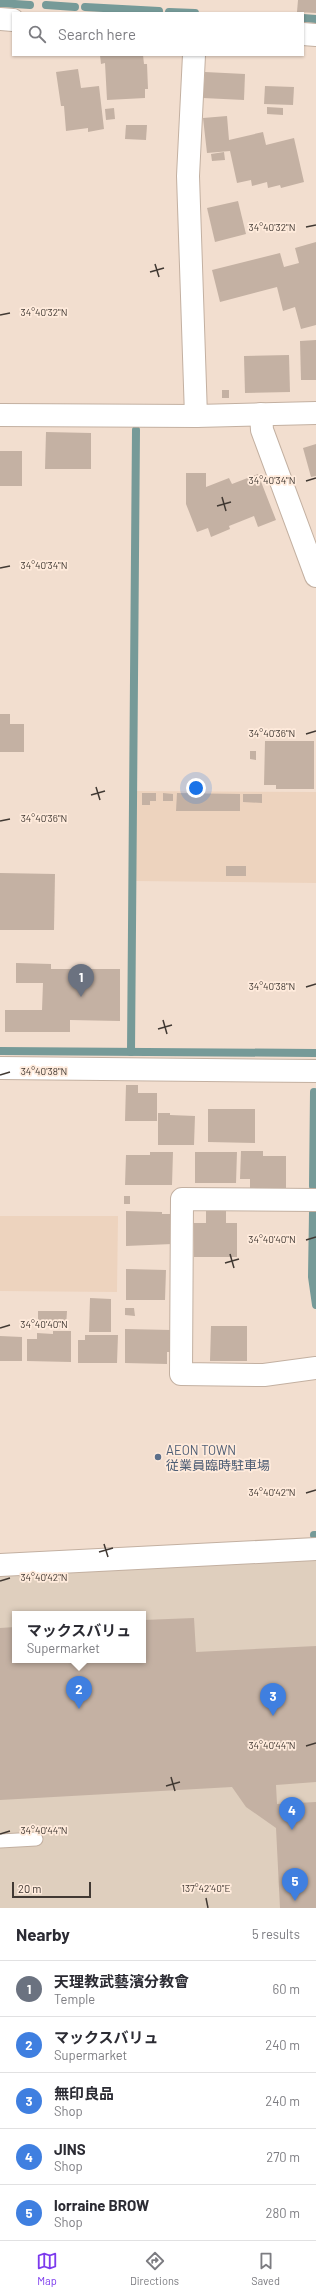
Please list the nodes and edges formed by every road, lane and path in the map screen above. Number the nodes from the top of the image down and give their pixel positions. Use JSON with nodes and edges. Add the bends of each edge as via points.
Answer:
{"nodes":[{"id":1,"x":0,"y":19,"type":"edge"},
{"id":2,"x":12,"y":20,"type":"edge"},
{"id":3,"x":304,"y":34,"type":"edge"},
{"id":4,"x":316,"y":35,"type":"edge"},
{"id":5,"x":194,"y":56,"type":"edge"},
{"id":6,"x":316,"y":413,"type":"edge"},
{"id":7,"x":261,"y":414,"type":"junction"},
{"id":8,"x":0,"y":415,"type":"edge"},
{"id":9,"x":196,"y":416,"type":"junction"},
{"id":10,"x":316,"y":576,"type":"edge"},
{"id":11,"x":0,"y":1068,"type":"edge"},
{"id":12,"x":316,"y":1071,"type":"edge"},
{"id":13,"x":316,"y":1200,"type":"edge"},
{"id":14,"x":316,"y":1368,"type":"edge"},
{"id":15,"x":316,"y":1550,"type":"edge"},
{"id":16,"x":0,"y":1565,"type":"edge"},
{"id":17,"x":36,"y":1839,"type":"dead end"},
{"id":18,"x":0,"y":1841,"type":"edge"}],
"edges":[{"from":1,"to":2,"type":"street"},
{"from":3,"to":4,"type":"street"},
{"from":5,"to":9,"type":"street","via":[[188,176]]},
{"from":6,"to":7,"type":"street"},
{"from":7,"to":9,"type":"street"},
{"from":7,"to":10,"type":"street","via":[[262,430]]},
{"from":8,"to":9,"type":"street"},
{"from":11,"to":12,"type":"street"},
{"from":13,"to":14,"type":"street","via":[[182,1199],[181,1374],[264,1375]]},
{"from":15,"to":16,"type":"street"},
{"from":17,"to":18,"type":"lane"}]}
